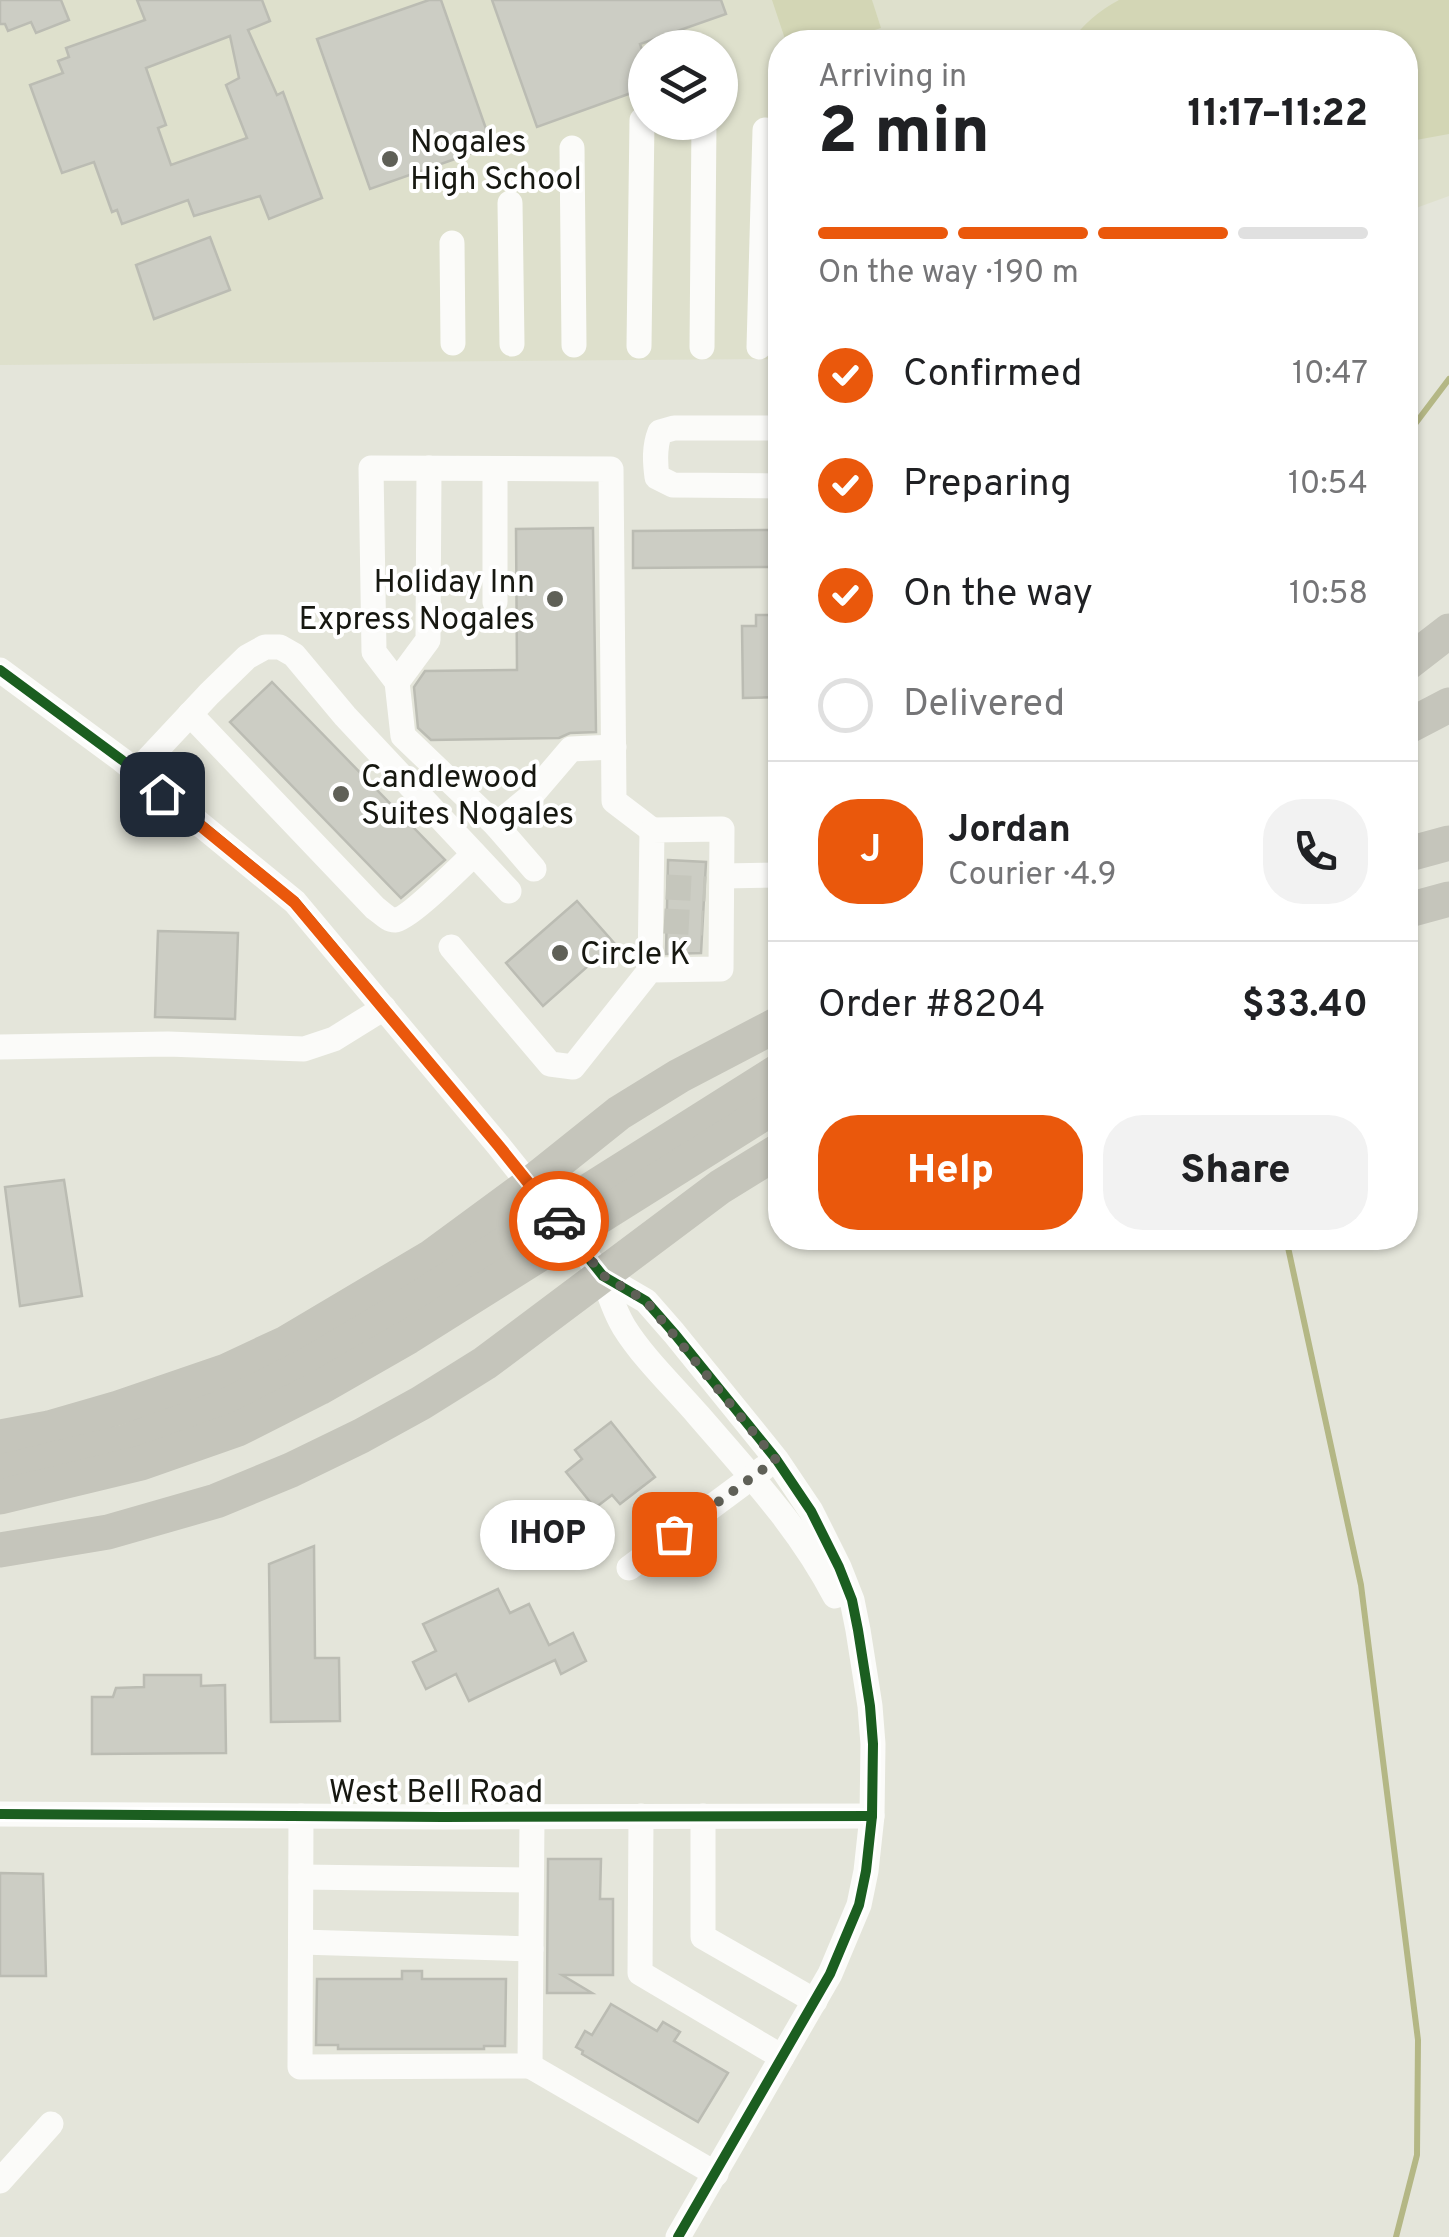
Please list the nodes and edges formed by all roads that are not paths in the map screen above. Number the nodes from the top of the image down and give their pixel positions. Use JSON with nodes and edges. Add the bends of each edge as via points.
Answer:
{"nodes":[{"id":1,"x":765,"y":130,"type":"dead end"},
{"id":2,"x":642,"y":140,"type":"edge"},
{"id":3,"x":704,"y":140,"type":"edge"},
{"id":4,"x":572,"y":148,"type":"dead end"},
{"id":5,"x":510,"y":203,"type":"dead end"},
{"id":6,"x":452,"y":243,"type":"dead end"},
{"id":7,"x":453,"y":344,"type":"dead end"},
{"id":8,"x":512,"y":344,"type":"dead end"},
{"id":9,"x":574,"y":345,"type":"dead end"},
{"id":10,"x":639,"y":346,"type":"dead end"},
{"id":11,"x":702,"y":347,"type":"dead end"},
{"id":12,"x":759,"y":347,"type":"dead end"},
{"id":13,"x":768,"y":428,"type":"edge"},
{"id":14,"x":429,"y":468,"type":"junction"},
{"id":15,"x":495,"y":469,"type":"junction"},
{"id":16,"x":768,"y":486,"type":"edge"},
{"id":17,"x":495,"y":602,"type":"dead end"},
{"id":18,"x":1449,"y":631,"type":"edge"},
{"id":19,"x":1418,"y":655,"type":"edge"},
{"id":20,"x":0,"y":670,"type":"edge"},
{"id":21,"x":397,"y":682,"type":"junction"},
{"id":22,"x":1449,"y":704,"type":"edge"},
{"id":23,"x":190,"y":714,"type":"junction"},
{"id":24,"x":1418,"y":721,"type":"edge"},
{"id":25,"x":614,"y":747,"type":"junction"},
{"id":26,"x":136,"y":772,"type":"junction"},
{"id":27,"x":496,"y":824,"type":"junction"},
{"id":28,"x":652,"y":830,"type":"junction"},
{"id":29,"x":1449,"y":843,"type":"edge"},
{"id":30,"x":1418,"y":851,"type":"edge"},
{"id":31,"x":474,"y":854,"type":"junction"},
{"id":32,"x":534,"y":869,"type":"dead end"},
{"id":33,"x":768,"y":878,"type":"edge"},
{"id":34,"x":716,"y":884,"type":"junction"},
{"id":35,"x":509,"y":890,"type":"dead end"},
{"id":36,"x":1449,"y":899,"type":"edge"},
{"id":37,"x":1418,"y":907,"type":"edge"},
{"id":38,"x":451,"y":947,"type":"dead end"},
{"id":39,"x":650,"y":970,"type":"junction"},
{"id":40,"x":384,"y":1008,"type":"junction"},
{"id":41,"x":768,"y":1029,"type":"edge"},
{"id":42,"x":0,"y":1047,"type":"edge"},
{"id":43,"x":768,"y":1078,"type":"edge"},
{"id":44,"x":768,"y":1097,"type":"edge"},
{"id":45,"x":768,"y":1110,"type":"edge"},
{"id":46,"x":768,"y":1157,"type":"edge"},
{"id":47,"x":529,"y":1184,"type":"junction"},
{"id":48,"x":595,"y":1266,"type":"junction"},
{"id":49,"x":402,"y":1325,"type":"junction"},
{"id":50,"x":0,"y":1436,"type":"edge"},
{"id":51,"x":776,"y":1460,"type":"junction"},
{"id":52,"x":0,"y":1472,"type":"edge"},
{"id":53,"x":752,"y":1477,"type":"junction"},
{"id":54,"x":0,"y":1497,"type":"edge"},
{"id":55,"x":0,"y":1550,"type":"edge"},
{"id":56,"x":629,"y":1568,"type":"dead end"},
{"id":57,"x":866,"y":1680,"type":"junction"},
{"id":58,"x":0,"y":1814,"type":"edge"},
{"id":59,"x":300,"y":1816,"type":"junction"},
{"id":60,"x":642,"y":1816,"type":"junction"},
{"id":61,"x":704,"y":1816,"type":"junction"},
{"id":62,"x":872,"y":1816,"type":"junction"},
{"id":63,"x":532,"y":1817,"type":"junction"},
{"id":64,"x":300,"y":1876,"type":"junction"},
{"id":65,"x":531,"y":1880,"type":"junction"},
{"id":66,"x":300,"y":1942,"type":"junction"},
{"id":67,"x":531,"y":1949,"type":"junction"},
{"id":68,"x":815,"y":2001,"type":"junction"},
{"id":69,"x":782,"y":2058,"type":"junction"},
{"id":70,"x":530,"y":2066,"type":"junction"},
{"id":71,"x":51,"y":2124,"type":"dead end"},
{"id":72,"x":716,"y":2174,"type":"junction"},
{"id":73,"x":0,"y":2181,"type":"edge"},
{"id":74,"x":678,"y":2237,"type":"edge"}],
"edges":[{"from":1,"to":12,"type":"street"},
{"from":2,"to":10,"type":"street"},
{"from":3,"to":11,"type":"street"},
{"from":4,"to":9,"type":"street"},
{"from":5,"to":8,"type":"street"},
{"from":6,"to":7,"type":"street"},
{"from":13,"to":16,"type":"street","via":[[660,432],[655,463],[657,477],[672,485]]},
{"from":14,"to":15,"type":"street"},
{"from":14,"to":21,"type":"street","via":[[428,640]]},
{"from":14,"to":21,"type":"street","via":[[371,468],[374,652]]},
{"from":15,"to":17,"type":"street"},
{"from":15,"to":25,"type":"street","via":[[612,469]]},
{"from":18,"to":19,"type":"highway"},
{"from":20,"to":26,"type":"street"},
{"from":21,"to":27,"type":"street","via":[[403,736]]},
{"from":22,"to":24,"type":"highway"},
{"from":23,"to":26,"type":"street"},
{"from":23,"to":31,"type":"street","via":[[390,920],[420,904]]},
{"from":23,"to":31,"type":"street","via":[[247,657],[280,647]]},
{"from":25,"to":27,"type":"street","via":[[570,750]]},
{"from":25,"to":28,"type":"street","via":[[614,801]]},
{"from":26,"to":40,"type":"street","via":[[294,902]]},
{"from":27,"to":32,"type":"street"},
{"from":28,"to":34,"type":"street","via":[[722,829]]},
{"from":28,"to":39,"type":"street","via":[[658,887]]},
{"from":29,"to":30,"type":"highway"},
{"from":31,"to":35,"type":"street"},
{"from":33,"to":34,"type":"street"},
{"from":34,"to":39,"type":"street","via":[[712,923],[721,969]]},
{"from":36,"to":37,"type":"highway"},
{"from":38,"to":39,"type":"street","via":[[550,1064],[573,1066]]},
{"from":40,"to":42,"type":"street","via":[[304,1049]]},
{"from":40,"to":47,"type":"street"},
{"from":41,"to":47,"type":"highway","via":[[619,1113]]},
{"from":43,"to":49,"type":"highway"},
{"from":44,"to":48,"type":"highway","via":[[605,1198],[584,1236]]},
{"from":45,"to":49,"type":"highway"},
{"from":46,"to":48,"type":"highway"},
{"from":47,"to":48,"type":"street"},
{"from":47,"to":50,"type":"highway","via":[[431,1257],[286,1343],[118,1408]]},
{"from":48,"to":51,"type":"street","via":[[646,1301]]},
{"from":48,"to":53,"type":"street","via":[[623,1326]]},
{"from":48,"to":55,"type":"highway","via":[[485,1363],[291,1470],[148,1521]]},
{"from":49,"to":52,"type":"highway","via":[[226,1406],[125,1442]]},
{"from":49,"to":54,"type":"highway","via":[[319,1388],[238,1429],[142,1463]]},
{"from":51,"to":53,"type":"street"},
{"from":51,"to":57,"type":"street","via":[[812,1511],[839,1567]]},
{"from":53,"to":56,"type":"street"},
{"from":53,"to":57,"type":"street","via":[[817,1562]]},
{"from":57,"to":62,"type":"street"},
{"from":58,"to":59,"type":"street","name":"West Bell Road"},
{"from":59,"to":63,"type":"street","name":"West Bell Road"},
{"from":59,"to":64,"type":"street"},
{"from":60,"to":61,"type":"street","name":"West Bell Road"},
{"from":60,"to":63,"type":"street","name":"West Bell Road"},
{"from":60,"to":69,"type":"street","via":[[640,1973]]},
{"from":61,"to":62,"type":"street","name":"West Bell Road"},
{"from":61,"to":68,"type":"street","via":[[704,1937]]},
{"from":62,"to":68,"type":"street","via":[[859,1905]]},
{"from":63,"to":65,"type":"street"},
{"from":64,"to":65,"type":"street"},
{"from":64,"to":66,"type":"street"},
{"from":65,"to":67,"type":"street"},
{"from":66,"to":67,"type":"street"},
{"from":66,"to":70,"type":"street","via":[[300,2067]]},
{"from":67,"to":70,"type":"street"},
{"from":68,"to":69,"type":"street"},
{"from":69,"to":72,"type":"street"},
{"from":70,"to":72,"type":"street"},
{"from":71,"to":73,"type":"street"},
{"from":72,"to":74,"type":"street"}]}
